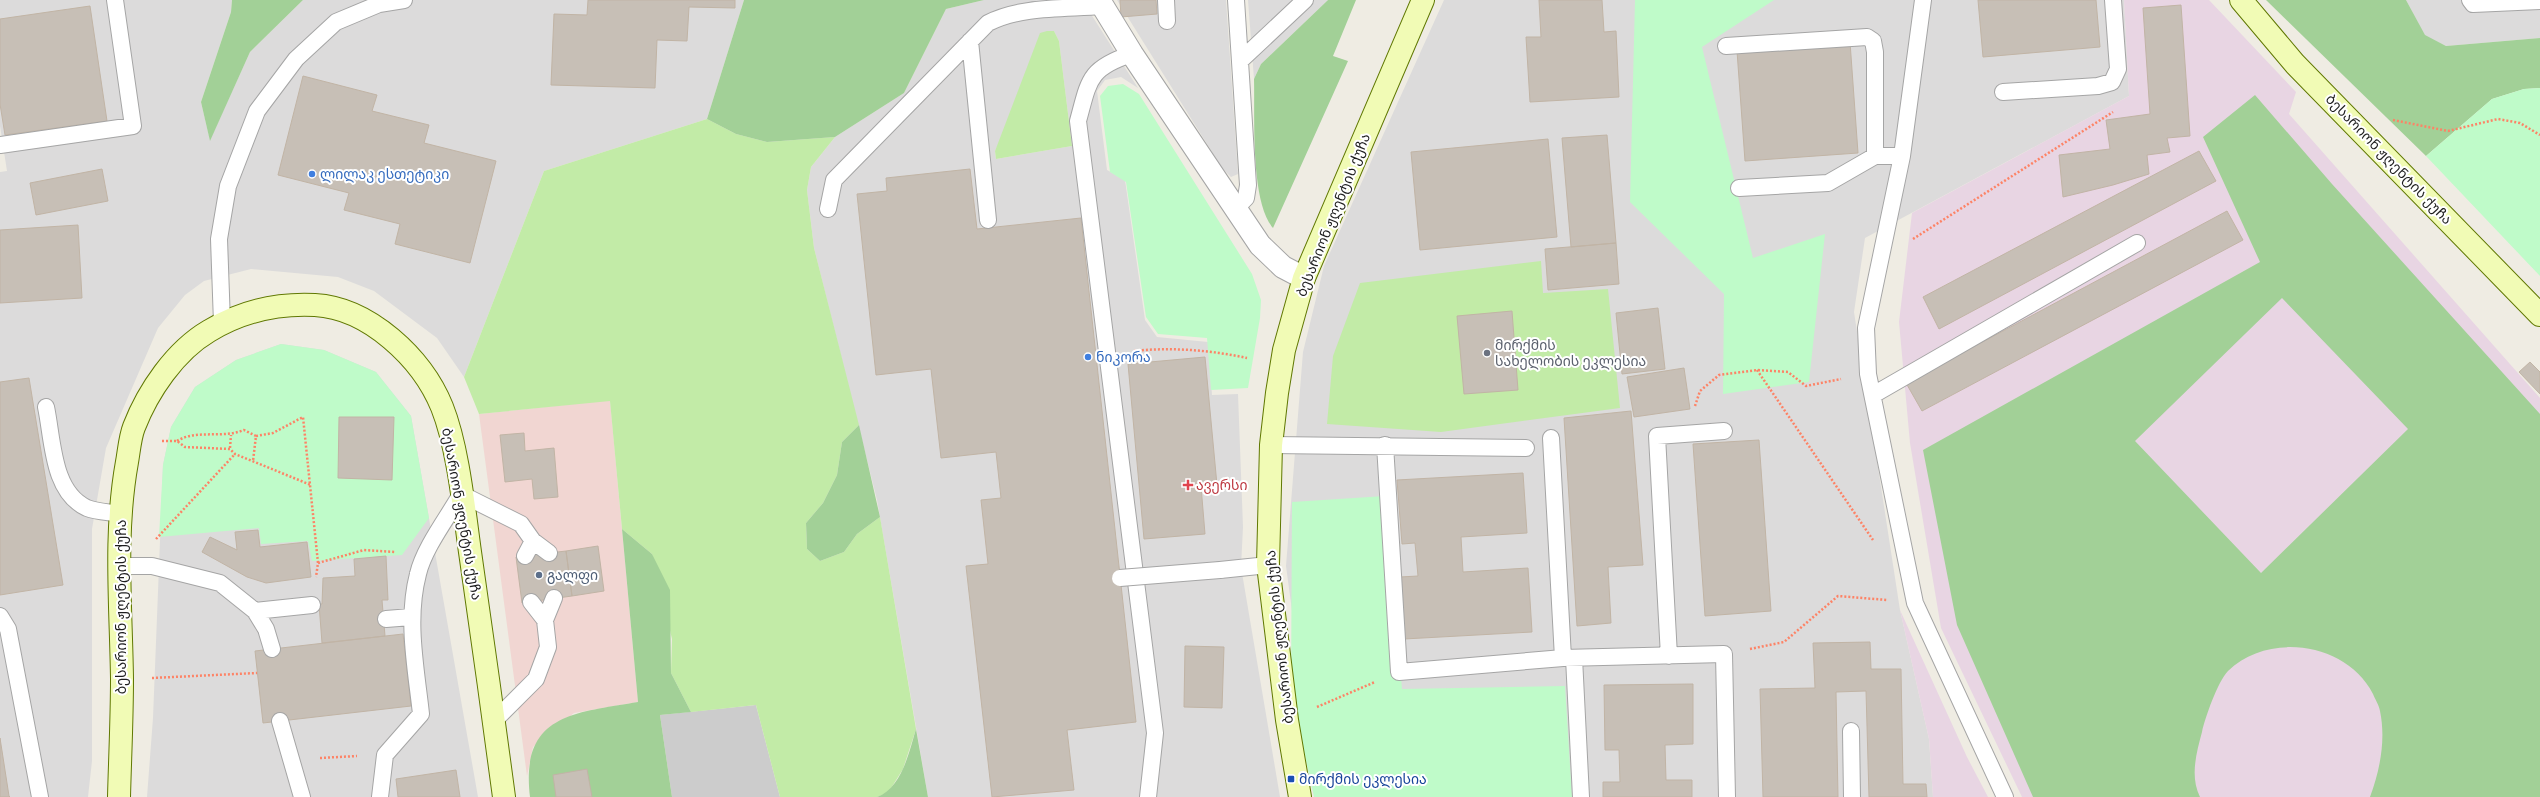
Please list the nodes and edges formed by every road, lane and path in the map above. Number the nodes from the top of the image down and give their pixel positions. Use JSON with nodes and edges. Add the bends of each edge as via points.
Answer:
{"nodes":[{"id":1,"x":115,"y":0,"type":"edge"},
{"id":2,"x":404,"y":0,"type":"edge"},
{"id":3,"x":1166,"y":0,"type":"edge"},
{"id":4,"x":1236,"y":0,"type":"edge"},
{"id":5,"x":1305,"y":0,"type":"edge"},
{"id":6,"x":1423,"y":0,"type":"edge"},
{"id":7,"x":1923,"y":0,"type":"edge"},
{"id":8,"x":2113,"y":0,"type":"edge"},
{"id":9,"x":2241,"y":0,"type":"edge"},
{"id":10,"x":2470,"y":0,"type":"edge"},
{"id":11,"x":2540,"y":1,"type":"edge"},
{"id":12,"x":1100,"y":3,"type":"edge"},
{"id":13,"x":1168,"y":21,"type":"dead end"},
{"id":14,"x":970,"y":41,"type":"junction"},
{"id":15,"x":1726,"y":46,"type":"dead end"},
{"id":16,"x":1132,"y":54,"type":"junction"},
{"id":17,"x":1240,"y":61,"type":"junction"},
{"id":18,"x":2003,"y":92,"type":"dead end"},
{"id":19,"x":2116,"y":110,"type":"dead end"},
{"id":20,"x":2389,"y":119,"type":"dead end"},
{"id":21,"x":2540,"y":135,"type":"edge"},
{"id":22,"x":0,"y":145,"type":"edge"},
{"id":23,"x":1875,"y":156,"type":"junction"},
{"id":24,"x":1902,"y":156,"type":"junction"},
{"id":25,"x":1739,"y":188,"type":"dead end"},
{"id":26,"x":828,"y":209,"type":"dead end"},
{"id":27,"x":1235,"y":209,"type":"junction"},
{"id":28,"x":988,"y":220,"type":"dead end"},
{"id":29,"x":2137,"y":243,"type":"dead end"},
{"id":30,"x":1879,"y":261,"type":"junction"},
{"id":31,"x":1304,"y":278,"type":"junction"},
{"id":32,"x":2540,"y":314,"type":"edge"},
{"id":33,"x":222,"y":323,"type":"junction"},
{"id":34,"x":1156,"y":349,"type":"dead end"},
{"id":35,"x":1246,"y":358,"type":"dead end"},
{"id":36,"x":1757,"y":370,"type":"junction"},
{"id":37,"x":1868,"y":374,"type":"junction"},
{"id":38,"x":1873,"y":395,"type":"junction"},
{"id":39,"x":46,"y":407,"type":"dead end"},
{"id":40,"x":1724,"y":430,"type":"dead end"},
{"id":41,"x":1677,"y":434,"type":"junction"},
{"id":42,"x":232,"y":435,"type":"junction"},
{"id":43,"x":256,"y":436,"type":"junction"},
{"id":44,"x":1551,"y":438,"type":"dead end"},
{"id":45,"x":176,"y":440,"type":"junction"},
{"id":46,"x":161,"y":441,"type":"dead end"},
{"id":47,"x":1271,"y":445,"type":"junction"},
{"id":48,"x":1385,"y":445,"type":"junction"},
{"id":49,"x":1526,"y":448,"type":"dead end"},
{"id":50,"x":230,"y":449,"type":"junction"},
{"id":51,"x":235,"y":454,"type":"junction"},
{"id":52,"x":253,"y":461,"type":"junction"},
{"id":53,"x":311,"y":485,"type":"junction"},
{"id":54,"x":461,"y":494,"type":"junction"},
{"id":55,"x":120,"y":514,"type":"junction"},
{"id":56,"x":155,"y":541,"type":"dead end"},
{"id":57,"x":533,"y":541,"type":"junction"},
{"id":58,"x":1876,"y":544,"type":"dead end"},
{"id":59,"x":392,"y":551,"type":"dead end"},
{"id":60,"x":549,"y":553,"type":"dead end"},
{"id":61,"x":525,"y":556,"type":"dead end"},
{"id":62,"x":1268,"y":565,"type":"junction"},
{"id":63,"x":118,"y":566,"type":"junction"},
{"id":64,"x":1120,"y":578,"type":"dead end"},
{"id":65,"x":554,"y":598,"type":"dead end"},
{"id":66,"x":531,"y":602,"type":"dead end"},
{"id":67,"x":1915,"y":603,"type":"junction"},
{"id":68,"x":312,"y":605,"type":"dead end"},
{"id":69,"x":255,"y":611,"type":"junction"},
{"id":70,"x":0,"y":616,"type":"edge"},
{"id":71,"x":411,"y":617,"type":"junction"},
{"id":72,"x":386,"y":619,"type":"dead end"},
{"id":73,"x":545,"y":620,"type":"junction"},
{"id":74,"x":272,"y":649,"type":"dead end"},
{"id":75,"x":1724,"y":654,"type":"junction"},
{"id":76,"x":1668,"y":656,"type":"junction"},
{"id":77,"x":1568,"y":658,"type":"junction"},
{"id":78,"x":1399,"y":672,"type":"junction"},
{"id":79,"x":257,"y":673,"type":"dead end"},
{"id":80,"x":153,"y":678,"type":"dead end"},
{"id":81,"x":1287,"y":720,"type":"junction"},
{"id":82,"x":280,"y":721,"type":"dead end"},
{"id":83,"x":494,"y":721,"type":"junction"},
{"id":84,"x":1851,"y":731,"type":"dead end"},
{"id":85,"x":40,"y":797,"type":"edge"},
{"id":86,"x":119,"y":797,"type":"edge"},
{"id":87,"x":302,"y":797,"type":"edge"},
{"id":88,"x":380,"y":797,"type":"edge"},
{"id":89,"x":504,"y":797,"type":"edge"},
{"id":90,"x":1148,"y":797,"type":"edge"},
{"id":91,"x":1300,"y":797,"type":"edge"},
{"id":92,"x":1581,"y":797,"type":"edge"},
{"id":93,"x":1727,"y":797,"type":"edge"},
{"id":94,"x":1852,"y":797,"type":"edge"},
{"id":95,"x":2005,"y":797,"type":"edge"}],
"edges":[{"from":1,"to":22,"type":"lane","via":[[133,126]]},
{"from":2,"to":33,"type":"lane","via":[[379,4],[336,22],[296,59],[256,111],[228,186],[219,239]]},
{"from":3,"to":13,"type":"lane"},
{"from":4,"to":17,"type":"lane"},
{"from":5,"to":17,"type":"lane"},
{"from":6,"to":31,"type":"main road","name":"ბესარიონ ჟღენტის ქუჩა"},
{"from":7,"to":24,"type":"lane"},
{"from":8,"to":18,"type":"lane","via":[[2118,69],[2112,82],[2098,86]]},
{"from":9,"to":32,"type":"main road","name":"ბესარიონ ჟღენტის ქუჩა","via":[[2295,64]]},
{"from":10,"to":11,"type":"lane","via":[[2473,4]]},
{"from":12,"to":14,"type":"lane","via":[[1002,16],[988,23]]},
{"from":12,"to":16,"type":"street"},
{"from":14,"to":26,"type":"lane","via":[[834,180]]},
{"from":14,"to":28,"type":"lane"},
{"from":15,"to":23,"type":"lane","via":[[1867,37],[1873,41]]},
{"from":16,"to":27,"type":"street"},
{"from":16,"to":90,"type":"lane","via":[[1110,61],[1089,80],[1078,121],[1155,733]]},
{"from":17,"to":27,"type":"lane","via":[[1248,185],[1246,198]]},
{"from":19,"to":30,"type":"path"},
{"from":20,"to":21,"type":"path","via":[[2448,130],[2498,119],[2520,124]]},
{"from":23,"to":24,"type":"lane"},
{"from":23,"to":25,"type":"lane","via":[[1828,183]]},
{"from":24,"to":30,"type":"lane"},
{"from":27,"to":31,"type":"street","via":[[1260,245],[1283,267]]},
{"from":29,"to":38,"type":"lane"},
{"from":30,"to":37,"type":"lane","via":[[1866,328]]},
{"from":31,"to":47,"type":"main road","name":"ბესარიონ ჟღენტის ქუჩა","via":[[1284,350]]},
{"from":33,"to":54,"type":"main road","name":"ბესარიონ ჟღენტის ქუჩა","via":[[250,311],[290,304],[323,306],[352,314],[377,327],[400,346],[424,376],[442,406]]},
{"from":33,"to":55,"type":"main road","name":"ბესარიონ ჟღენტის ქუჩა","via":[[182,350],[160,379],[133,428]]},
{"from":34,"to":35,"type":"path","via":[[1221,352]]},
{"from":36,"to":37,"type":"path","via":[[1788,372],[1806,386]]},
{"from":36,"to":41,"type":"path","via":[[1719,375],[1700,391],[1690,421]]},
{"from":36,"to":58,"type":"path"},
{"from":37,"to":38,"type":"lane"},
{"from":38,"to":67,"type":"lane"},
{"from":39,"to":55,"type":"lane","via":[[60,477],[70,496],[87,508]]},
{"from":40,"to":41,"type":"lane"},
{"from":41,"to":76,"type":"lane","via":[[1657,436]]},
{"from":42,"to":43,"type":"path","via":[[244,430]]},
{"from":42,"to":45,"type":"path","via":[[185,435]]},
{"from":42,"to":50,"type":"path"},
{"from":43,"to":52,"type":"path"},
{"from":43,"to":53,"type":"path","via":[[273,433],[303,418]]},
{"from":44,"to":77,"type":"lane"},
{"from":45,"to":46,"type":"path"},
{"from":45,"to":50,"type":"path","via":[[185,447]]},
{"from":47,"to":48,"type":"lane"},
{"from":47,"to":62,"type":"main road","name":"ბესარიონ ჟღენტის ქუჩა"},
{"from":48,"to":49,"type":"lane"},
{"from":48,"to":78,"type":"lane"},
{"from":50,"to":51,"type":"path"},
{"from":51,"to":52,"type":"path"},
{"from":51,"to":56,"type":"path"},
{"from":52,"to":53,"type":"path"},
{"from":53,"to":59,"type":"path","via":[[318,563],[364,550]]},
{"from":54,"to":57,"type":"lane","via":[[521,524]]},
{"from":54,"to":71,"type":"lane","via":[[424,559],[418,574]]},
{"from":54,"to":83,"type":"main road","name":"ბესარიონ ჟღენტის ქუჩა"},
{"from":55,"to":63,"type":"main road","name":"ბესარიონ ჟღენტის ქუჩა"},
{"from":57,"to":60,"type":"lane"},
{"from":57,"to":61,"type":"lane"},
{"from":62,"to":64,"type":"lane","bridge":true},
{"from":62,"to":81,"type":"main road","name":"ბესარიონ ჟღენტის ქუჩა"},
{"from":63,"to":69,"type":"lane","via":[[152,566],[220,583]]},
{"from":63,"to":86,"type":"main road","name":"ბესარიონ ჟღენტის ქუჩა","via":[[122,679]]},
{"from":65,"to":73,"type":"lane"},
{"from":66,"to":73,"type":"lane"},
{"from":67,"to":75,"type":"path","via":[[1838,596],[1784,642]]},
{"from":67,"to":95,"type":"lane"},
{"from":68,"to":69,"type":"lane"},
{"from":69,"to":74,"type":"lane","via":[[266,629]]},
{"from":70,"to":85,"type":"lane","via":[[8,629]]},
{"from":71,"to":72,"type":"lane"},
{"from":71,"to":88,"type":"lane","via":[[421,714],[384,755]]},
{"from":73,"to":83,"type":"lane","via":[[548,647],[536,679]]},
{"from":75,"to":76,"type":"lane"},
{"from":75,"to":93,"type":"lane"},
{"from":76,"to":77,"type":"lane"},
{"from":77,"to":78,"type":"lane"},
{"from":77,"to":92,"type":"lane"},
{"from":78,"to":81,"type":"path"},
{"from":79,"to":80,"type":"path"},
{"from":81,"to":91,"type":"main road","name":"ბესარიონ ჟღენტის ქუჩა"},
{"from":82,"to":87,"type":"lane"},
{"from":83,"to":89,"type":"main road","name":"ბესარიონ ჟღენტის ქუჩა"},
{"from":84,"to":94,"type":"lane"}]}
